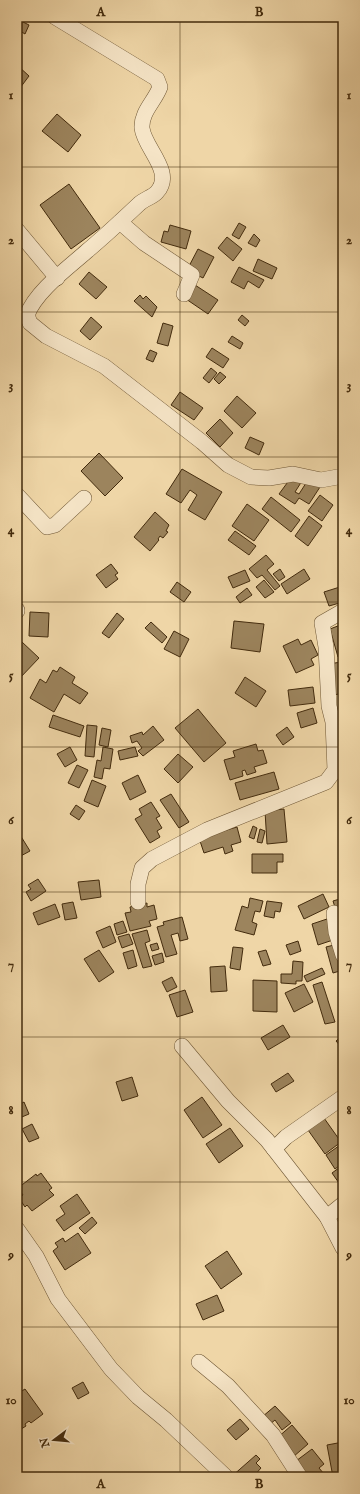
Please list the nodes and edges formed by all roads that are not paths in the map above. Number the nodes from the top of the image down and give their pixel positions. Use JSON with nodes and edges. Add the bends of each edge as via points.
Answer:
{"nodes":[{"id":1,"x":55,"y":17,"type":"edge"},
{"id":2,"x":120,"y":222,"type":"junction"},
{"id":3,"x":17,"y":230,"type":"edge"},
{"id":4,"x":57,"y":278,"type":"junction"},
{"id":5,"x":184,"y":294,"type":"dead end"},
{"id":6,"x":343,"y":476,"type":"edge"},
{"id":7,"x":17,"y":495,"type":"edge"},
{"id":8,"x":84,"y":498,"type":"dead end"},
{"id":9,"x":343,"y":611,"type":"edge"},
{"id":10,"x":138,"y":902,"type":"dead end"},
{"id":11,"x":334,"y":913,"type":"dead end"},
{"id":12,"x":343,"y":955,"type":"edge"},
{"id":13,"x":182,"y":1046,"type":"dead end"},
{"id":14,"x":343,"y":1097,"type":"edge"},
{"id":15,"x":274,"y":1149,"type":"junction"},
{"id":16,"x":343,"y":1204,"type":"edge"},
{"id":17,"x":327,"y":1217,"type":"junction"},
{"id":18,"x":17,"y":1229,"type":"edge"},
{"id":19,"x":343,"y":1248,"type":"edge"},
{"id":20,"x":199,"y":1362,"type":"dead end"},
{"id":21,"x":226,"y":1477,"type":"edge"},
{"id":22,"x":300,"y":1477,"type":"edge"}],
"edges":[{"from":1,"to":2,"type":"street","via":[[157,79],[160,87],[143,118],[142,129],[157,158],[162,172],[162,183],[157,192],[141,202]]},
{"from":2,"to":4,"type":"street"},
{"from":2,"to":5,"type":"street","via":[[144,243],[192,275]]},
{"from":3,"to":4,"type":"street"},
{"from":4,"to":6,"type":"street","via":[[31,305],[27,315],[30,323],[46,336],[104,366],[228,465],[251,477],[269,478],[293,474],[321,480]]},
{"from":7,"to":8,"type":"street","via":[[47,527],[55,525]]},
{"from":9,"to":10,"type":"street","via":[[322,623],[329,706],[333,722],[335,770],[326,782],[207,830],[152,859],[142,868],[138,884]]},
{"from":11,"to":12,"type":"street","via":[[336,932]]},
{"from":13,"to":15,"type":"street","via":[[228,1101]]},
{"from":14,"to":15,"type":"street","via":[[286,1137]]},
{"from":15,"to":17,"type":"street"},
{"from":16,"to":17,"type":"street"},
{"from":17,"to":19,"type":"street"},
{"from":18,"to":21,"type":"street","via":[[36,1256],[58,1299],[111,1369]]},
{"from":20,"to":22,"type":"street","via":[[228,1386],[273,1435]]}]}
